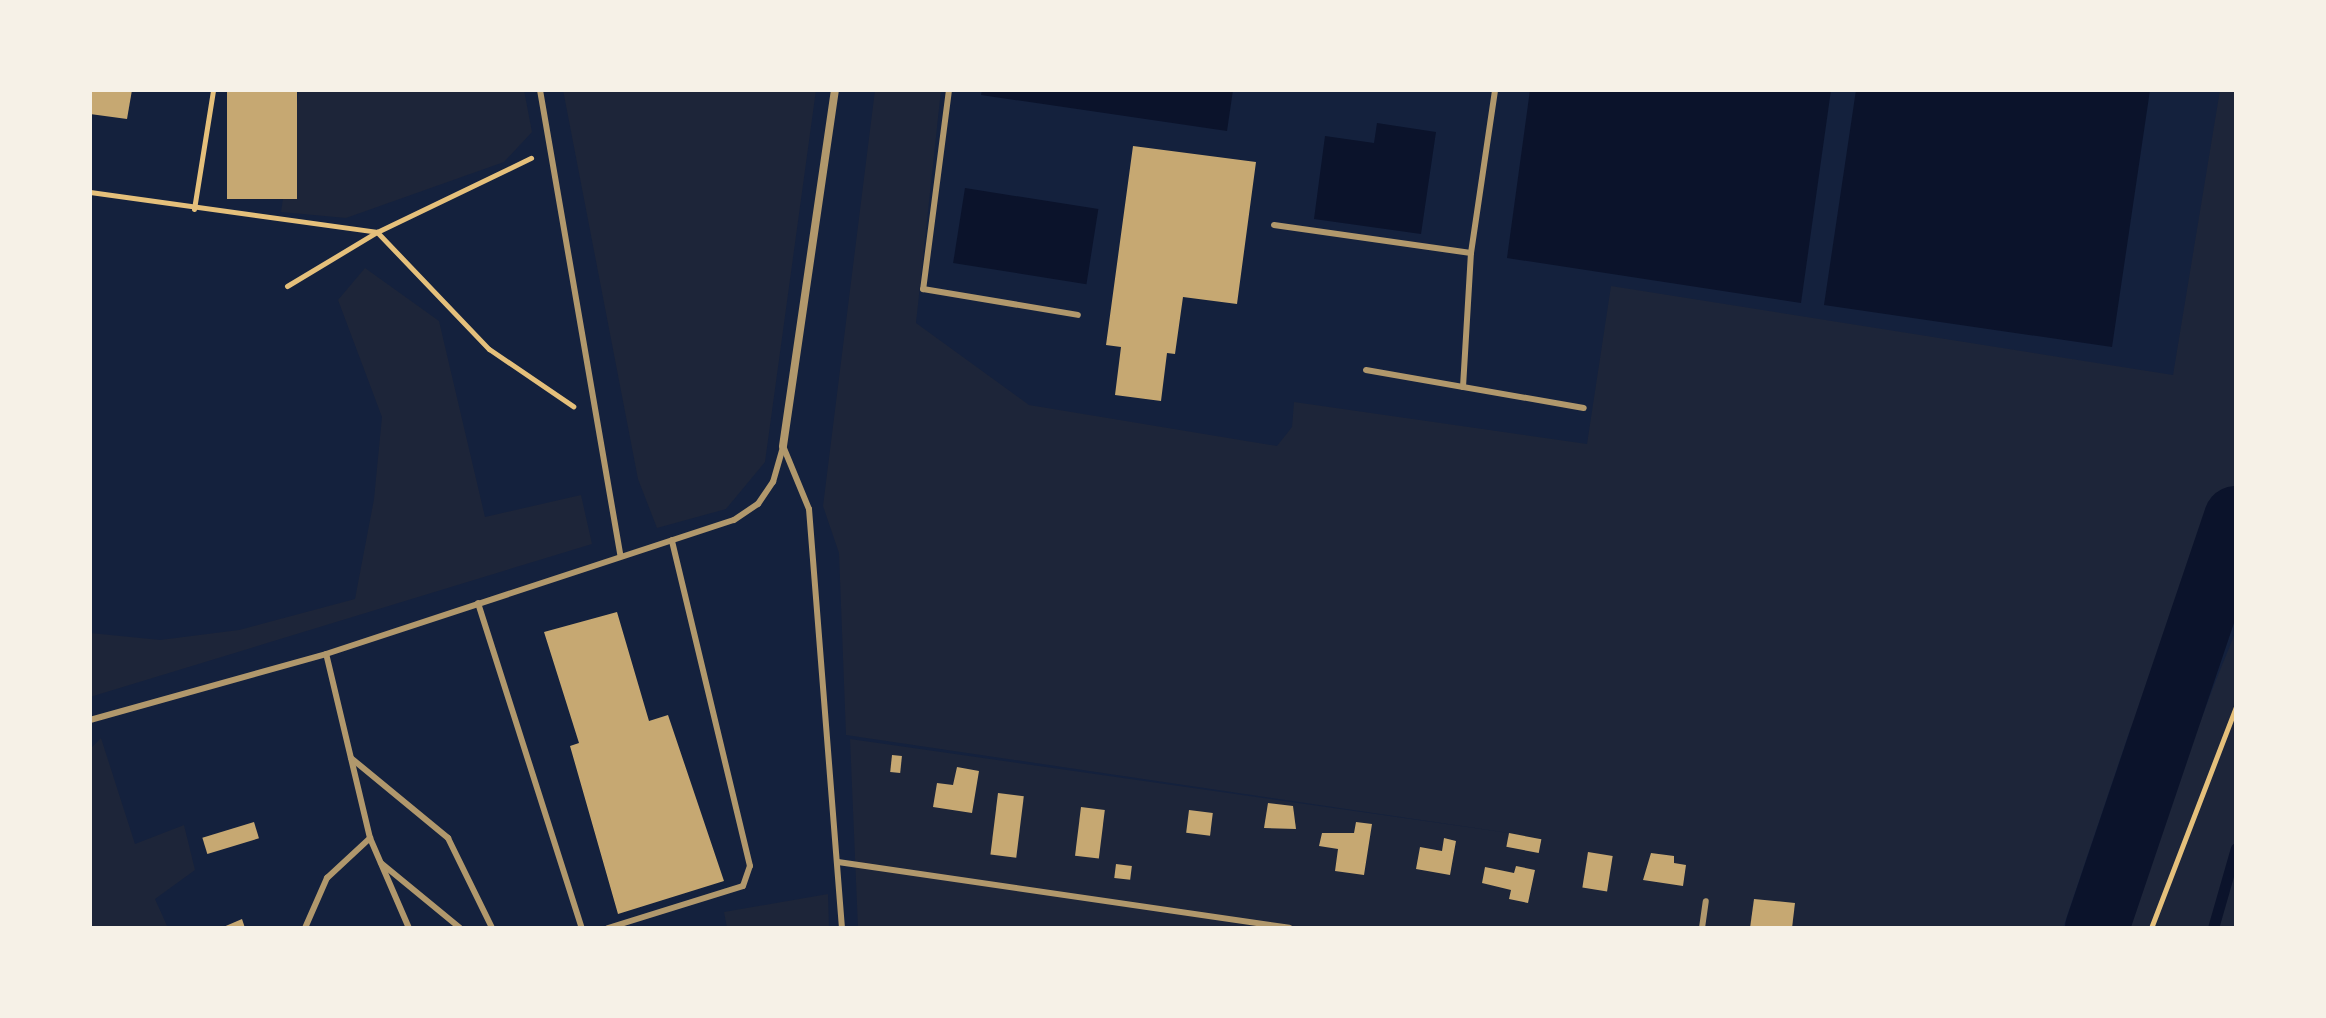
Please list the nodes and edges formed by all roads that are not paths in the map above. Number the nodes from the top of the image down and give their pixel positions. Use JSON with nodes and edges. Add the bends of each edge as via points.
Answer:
{"nodes":[{"id":1,"x":540,"y":90,"type":"edge"},
{"id":2,"x":835,"y":90,"type":"edge"},
{"id":3,"x":949,"y":90,"type":"edge"},
{"id":4,"x":1495,"y":90,"type":"edge"},
{"id":5,"x":1274,"y":225,"type":"dead end"},
{"id":6,"x":1471,"y":253,"type":"junction"},
{"id":7,"x":1078,"y":315,"type":"dead end"},
{"id":8,"x":1366,"y":370,"type":"dead end"},
{"id":9,"x":1463,"y":387,"type":"junction"},
{"id":10,"x":1584,"y":408,"type":"dead end"},
{"id":11,"x":783,"y":446,"type":"junction"},
{"id":12,"x":672,"y":540,"type":"junction"},
{"id":13,"x":620,"y":555,"type":"junction"},
{"id":14,"x":478,"y":603,"type":"junction"},
{"id":15,"x":326,"y":654,"type":"junction"},
{"id":16,"x":90,"y":720,"type":"edge"},
{"id":17,"x":351,"y":758,"type":"junction"},
{"id":18,"x":370,"y":838,"type":"junction"},
{"id":19,"x":838,"y":862,"type":"junction"},
{"id":20,"x":381,"y":863,"type":"junction"},
{"id":21,"x":1706,"y":901,"type":"dead end"},
{"id":22,"x":305,"y":928,"type":"edge"},
{"id":23,"x":409,"y":928,"type":"edge"},
{"id":24,"x":460,"y":928,"type":"edge"},
{"id":25,"x":492,"y":928,"type":"edge"},
{"id":26,"x":582,"y":928,"type":"edge"},
{"id":27,"x":608,"y":928,"type":"edge"},
{"id":28,"x":842,"y":928,"type":"edge"},
{"id":29,"x":1289,"y":928,"type":"edge"},
{"id":30,"x":1702,"y":928,"type":"edge"}],
"edges":[{"from":1,"to":13,"type":"lane"},
{"from":2,"to":11,"type":"street"},
{"from":3,"to":7,"type":"lane","via":[[923,289]]},
{"from":4,"to":6,"type":"lane"},
{"from":5,"to":6,"type":"lane"},
{"from":6,"to":9,"type":"lane"},
{"from":8,"to":9,"type":"lane"},
{"from":9,"to":10,"type":"lane"},
{"from":11,"to":12,"type":"lane","via":[[773,482],[758,504],[734,520]]},
{"from":11,"to":19,"type":"lane","via":[[809,509]]},
{"from":12,"to":13,"type":"lane"},
{"from":12,"to":27,"type":"lane","via":[[750,866],[743,886]]},
{"from":13,"to":14,"type":"lane"},
{"from":14,"to":15,"type":"lane"},
{"from":14,"to":26,"type":"lane"},
{"from":15,"to":16,"type":"lane"},
{"from":15,"to":17,"type":"lane"},
{"from":17,"to":18,"type":"lane"},
{"from":17,"to":25,"type":"lane","via":[[448,838]]},
{"from":18,"to":20,"type":"lane"},
{"from":18,"to":22,"type":"lane","via":[[327,878]]},
{"from":19,"to":28,"type":"lane"},
{"from":19,"to":29,"type":"lane"},
{"from":20,"to":23,"type":"lane"},
{"from":20,"to":24,"type":"lane"},
{"from":21,"to":30,"type":"lane"}]}
